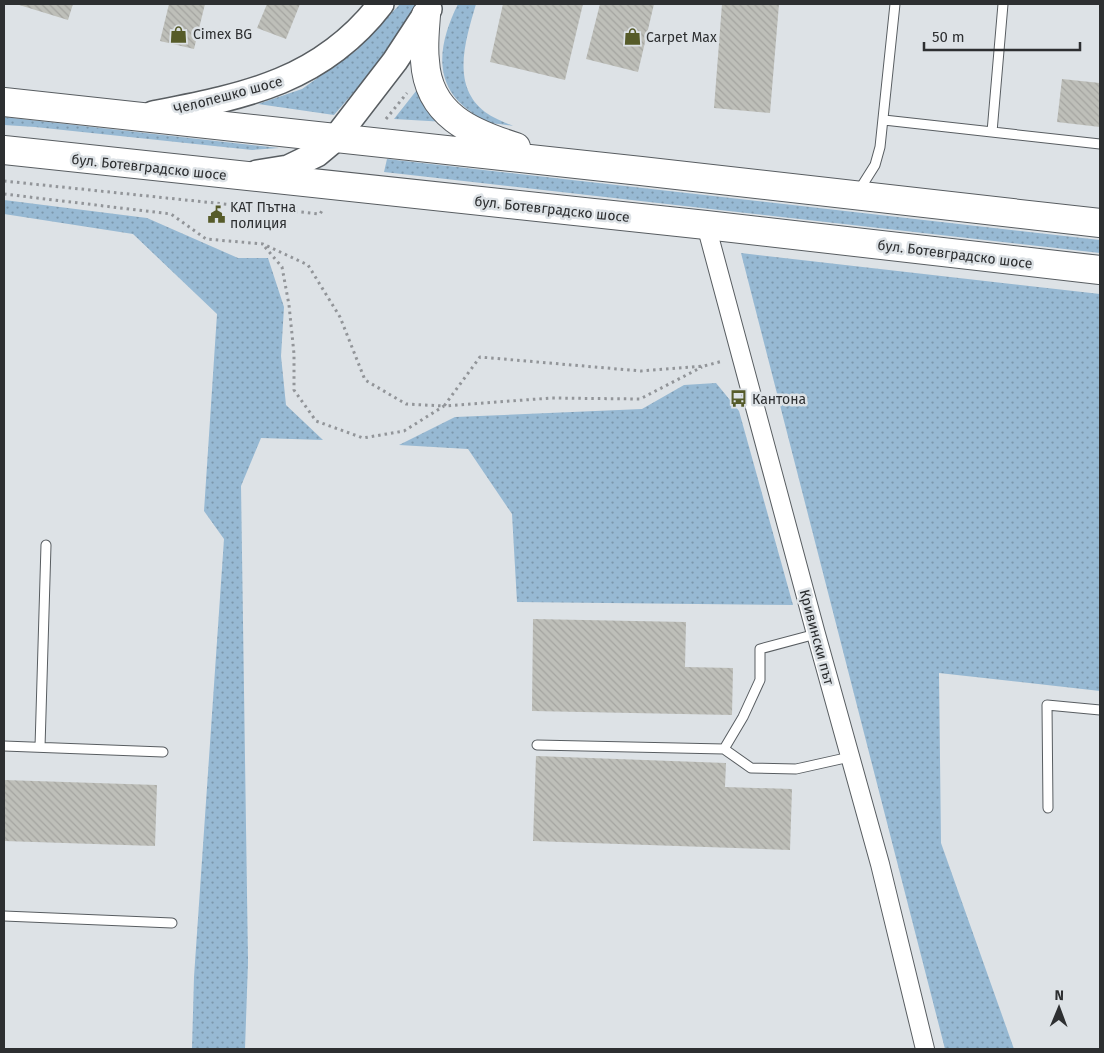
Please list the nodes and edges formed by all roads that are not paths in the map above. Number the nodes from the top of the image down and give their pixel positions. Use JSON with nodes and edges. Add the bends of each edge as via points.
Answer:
{"nodes":[{"id":1,"x":381,"y":4,"type":"edge"},
{"id":2,"x":896,"y":4,"type":"edge"},
{"id":3,"x":1004,"y":4,"type":"edge"},
{"id":4,"x":429,"y":9,"type":"edge"},
{"id":5,"x":4,"y":102,"type":"edge"},
{"id":6,"x":138,"y":117,"type":"junction"},
{"id":7,"x":884,"y":120,"type":"junction"},
{"id":8,"x":992,"y":132,"type":"junction"},
{"id":9,"x":335,"y":139,"type":"junction"},
{"id":10,"x":1100,"y":144,"type":"edge"},
{"id":11,"x":4,"y":150,"type":"edge"},
{"id":12,"x":567,"y":163,"type":"junction"},
{"id":13,"x":238,"y":176,"type":"junction"},
{"id":14,"x":856,"y":194,"type":"junction"},
{"id":15,"x":1100,"y":222,"type":"edge"},
{"id":16,"x":706,"y":226,"type":"junction"},
{"id":17,"x":1100,"y":270,"type":"edge"},
{"id":18,"x":46,"y":545,"type":"dead end"},
{"id":19,"x":816,"y":634,"type":"junction"},
{"id":20,"x":1100,"y":710,"type":"edge"},
{"id":21,"x":537,"y":744,"type":"dead end"},
{"id":22,"x":4,"y":746,"type":"edge"},
{"id":23,"x":40,"y":747,"type":"junction"},
{"id":24,"x":724,"y":749,"type":"junction"},
{"id":25,"x":164,"y":752,"type":"dead end"},
{"id":26,"x":850,"y":757,"type":"junction"},
{"id":27,"x":1048,"y":808,"type":"dead end"},
{"id":28,"x":4,"y":916,"type":"edge"},
{"id":29,"x":172,"y":922,"type":"dead end"},
{"id":30,"x":926,"y":1049,"type":"edge"}],
"edges":[{"from":1,"to":6,"type":"main road","name":"Челопешко шосе","via":[[347,41],[303,72],[271,85],[204,104]]},
{"from":2,"to":7,"type":"lane"},
{"from":3,"to":8,"type":"lane"},
{"from":4,"to":9,"type":"main road","via":[[396,61]]},
{"from":4,"to":12,"type":"main road","via":[[424,62],[429,83],[451,118],[491,139]]},
{"from":5,"to":6,"type":"main road"},
{"from":6,"to":9,"type":"main road"},
{"from":7,"to":8,"type":"lane"},
{"from":7,"to":14,"type":"lane","via":[[875,165]]},
{"from":8,"to":10,"type":"lane"},
{"from":9,"to":12,"type":"main road"},
{"from":9,"to":13,"type":"main road","via":[[316,154],[288,168]]},
{"from":11,"to":13,"type":"main road","name":"бул. Ботевградско шосе"},
{"from":12,"to":14,"type":"main road"},
{"from":13,"to":16,"type":"main road","name":"бул. Ботевградско шосе"},
{"from":14,"to":15,"type":"main road"},
{"from":16,"to":17,"type":"main road","name":"бул. Ботевградско шосе"},
{"from":16,"to":19,"type":"street","name":"Кривински път"},
{"from":18,"to":23,"type":"lane"},
{"from":19,"to":24,"type":"lane","via":[[760,649],[760,680]]},
{"from":19,"to":26,"type":"street","name":"Кривински път"},
{"from":20,"to":27,"type":"lane","via":[[1047,705]]},
{"from":21,"to":24,"type":"lane"},
{"from":22,"to":23,"type":"lane"},
{"from":23,"to":25,"type":"lane"},
{"from":24,"to":26,"type":"lane","via":[[751,768],[796,770]]},
{"from":26,"to":30,"type":"street","name":"Кривински път"},
{"from":28,"to":29,"type":"lane"}]}
